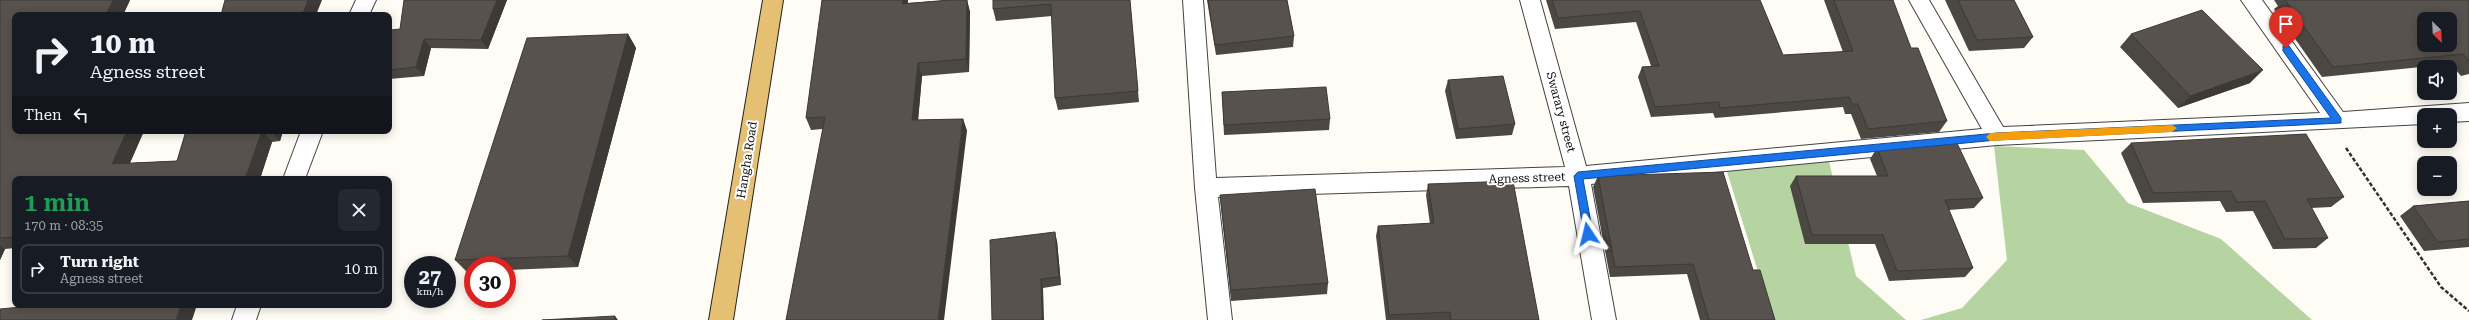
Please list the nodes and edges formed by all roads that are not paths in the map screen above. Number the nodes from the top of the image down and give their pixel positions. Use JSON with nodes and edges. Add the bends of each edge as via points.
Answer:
{"nodes":[{"id":1,"x":366,"y":0,"type":"edge"},
{"id":2,"x":773,"y":0,"type":"edge"},
{"id":3,"x":1193,"y":0,"type":"edge"},
{"id":4,"x":1530,"y":0,"type":"edge"},
{"id":5,"x":1919,"y":0,"type":"edge"},
{"id":6,"x":2252,"y":0,"type":"edge"},
{"id":7,"x":361,"y":12,"type":"edge"},
{"id":8,"x":2469,"y":112,"type":"edge"},
{"id":9,"x":2338,"y":121,"type":"junction"},
{"id":10,"x":311,"y":134,"type":"edge"},
{"id":11,"x":1997,"y":136,"type":"junction"},
{"id":12,"x":295,"y":176,"type":"edge"},
{"id":13,"x":1578,"y":176,"type":"junction"},
{"id":14,"x":1206,"y":188,"type":"junction"},
{"id":15,"x":248,"y":308,"type":"edge"},
{"id":16,"x":244,"y":320,"type":"edge"},
{"id":17,"x":721,"y":320,"type":"edge"},
{"id":18,"x":1220,"y":320,"type":"edge"},
{"id":19,"x":1604,"y":320,"type":"edge"}],
"edges":[{"from":1,"to":7,"type":"street"},
{"from":2,"to":17,"type":"highway","name":"Hangha Road"},
{"from":3,"to":14,"type":"street"},
{"from":4,"to":13,"type":"street","name":"Swarary street"},
{"from":5,"to":11,"type":"street"},
{"from":6,"to":9,"type":"street"},
{"from":8,"to":9,"type":"street","name":"Agness street"},
{"from":9,"to":11,"type":"street","name":"Agness street"},
{"from":10,"to":12,"type":"street"},
{"from":11,"to":13,"type":"street","name":"Agness street"},
{"from":13,"to":14,"type":"street","name":"Agness street"},
{"from":13,"to":19,"type":"street","name":"Swarary street"},
{"from":14,"to":18,"type":"street"},
{"from":15,"to":16,"type":"street"}]}
